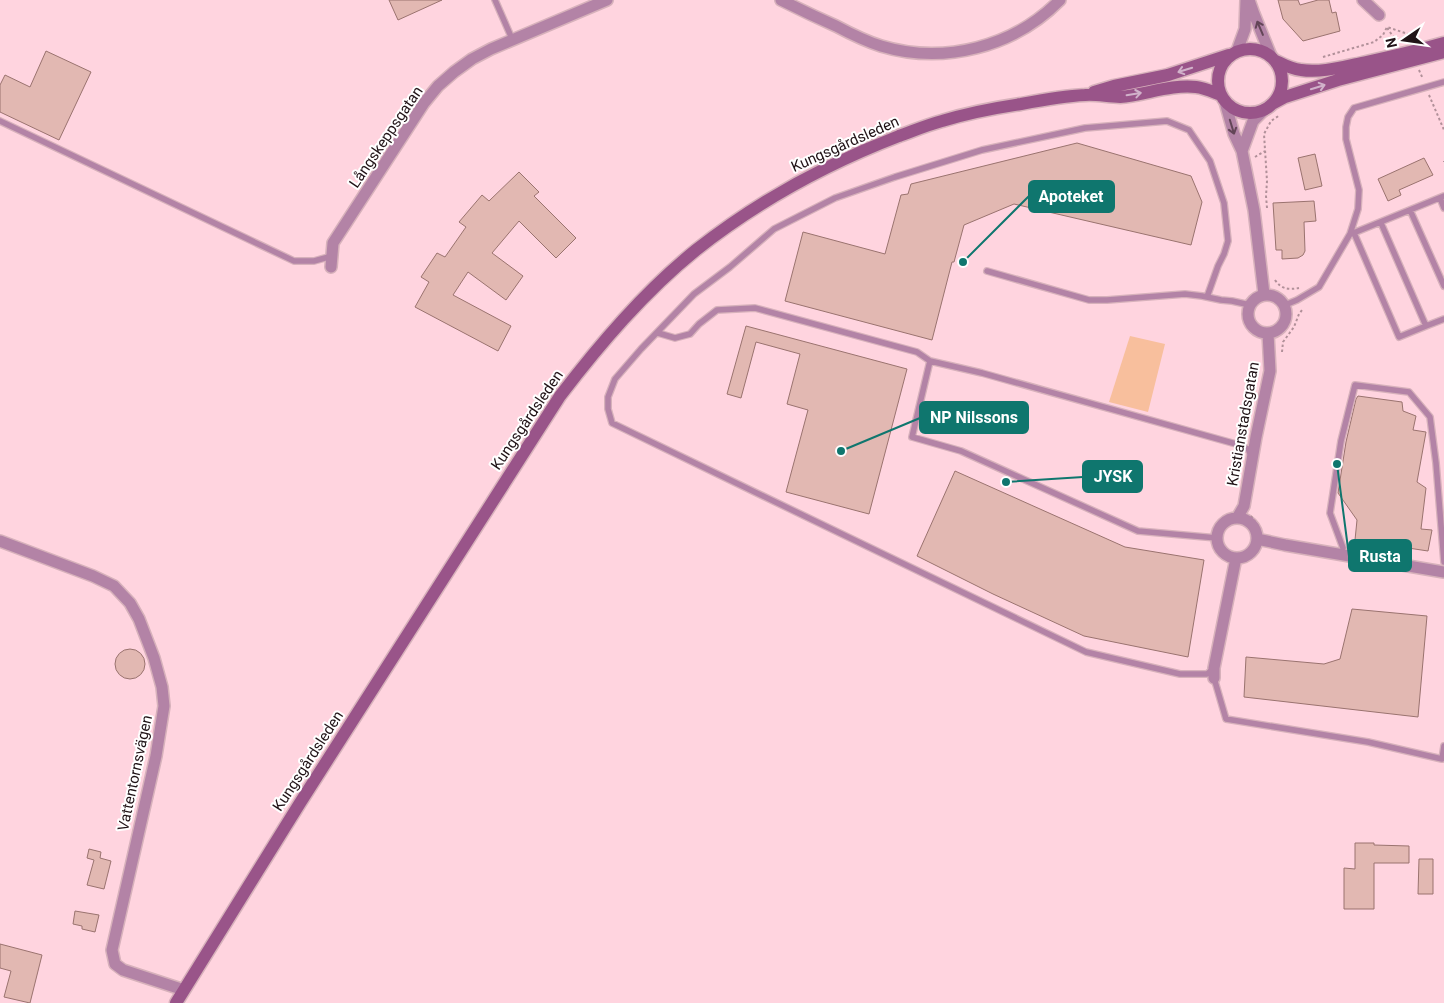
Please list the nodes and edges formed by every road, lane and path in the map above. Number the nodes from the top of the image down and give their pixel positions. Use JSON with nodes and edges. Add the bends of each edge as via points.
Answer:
{"nodes":[{"id":1,"x":495,"y":0,"type":"edge"},
{"id":2,"x":607,"y":0,"type":"edge"},
{"id":3,"x":781,"y":0,"type":"edge"},
{"id":4,"x":1060,"y":0,"type":"edge"},
{"id":5,"x":1246,"y":0,"type":"edge"},
{"id":6,"x":1250,"y":0,"type":"edge"},
{"id":7,"x":1369,"y":1,"type":"edge"},
{"id":8,"x":1379,"y":15,"type":"dead end"},
{"id":9,"x":513,"y":40,"type":"junction"},
{"id":10,"x":1444,"y":43,"type":"edge"},
{"id":11,"x":1234,"y":52,"type":"junction"},
{"id":12,"x":1444,"y":52,"type":"edge"},
{"id":13,"x":1274,"y":59,"type":"junction"},
{"id":14,"x":1417,"y":64,"type":"dead end"},
{"id":15,"x":1444,"y":82,"type":"edge"},
{"id":16,"x":1426,"y":87,"type":"junction"},
{"id":17,"x":1086,"y":95,"type":"junction"},
{"id":18,"x":1223,"y":99,"type":"junction"},
{"id":19,"x":1269,"y":107,"type":"junction"},
{"id":20,"x":1283,"y":113,"type":"dead end"},
{"id":21,"x":0,"y":121,"type":"edge"},
{"id":22,"x":1444,"y":130,"type":"edge"},
{"id":23,"x":1242,"y":151,"type":"junction"},
{"id":24,"x":1265,"y":151,"type":"junction"},
{"id":25,"x":1255,"y":158,"type":"dead end"},
{"id":26,"x":1263,"y":188,"type":"dead end"},
{"id":27,"x":1266,"y":196,"type":"junction"},
{"id":28,"x":1442,"y":197,"type":"edge"},
{"id":29,"x":1444,"y":208,"type":"edge"},
{"id":30,"x":1410,"y":210,"type":"junction"},
{"id":31,"x":1267,"y":214,"type":"dead end"},
{"id":32,"x":1381,"y":223,"type":"junction"},
{"id":33,"x":1352,"y":234,"type":"junction"},
{"id":34,"x":331,"y":262,"type":"joint"},
{"id":35,"x":987,"y":271,"type":"dead end"},
{"id":36,"x":1272,"y":272,"type":"dead end"},
{"id":37,"x":1444,"y":286,"type":"edge"},
{"id":38,"x":1320,"y":287,"type":"junction"},
{"id":39,"x":1264,"y":294,"type":"junction"},
{"id":40,"x":1207,"y":297,"type":"junction"},
{"id":41,"x":1250,"y":305,"type":"junction"},
{"id":42,"x":1285,"y":305,"type":"junction"},
{"id":43,"x":1444,"y":319,"type":"edge"},
{"id":44,"x":1426,"y":326,"type":"junction"},
{"id":45,"x":658,"y":333,"type":"junction"},
{"id":46,"x":1268,"y":333,"type":"junction"},
{"id":47,"x":930,"y":361,"type":"junction"},
{"id":48,"x":1256,"y":437,"type":"junction"},
{"id":49,"x":1236,"y":444,"type":"junction"},
{"id":50,"x":1252,"y":460,"type":"junction"},
{"id":51,"x":1237,"y":518,"type":"junction"},
{"id":52,"x":1217,"y":538,"type":"junction"},
{"id":53,"x":1257,"y":539,"type":"junction"},
{"id":54,"x":0,"y":541,"type":"edge"},
{"id":55,"x":1343,"y":548,"type":"dead end"},
{"id":56,"x":1236,"y":558,"type":"junction"},
{"id":57,"x":1444,"y":562,"type":"edge"},
{"id":58,"x":1444,"y":572,"type":"edge"},
{"id":59,"x":1214,"y":673,"type":"junction"},
{"id":60,"x":1444,"y":746,"type":"edge"},
{"id":61,"x":184,"y":990,"type":"junction"},
{"id":62,"x":177,"y":1003,"type":"edge"}],
"edges":[{"from":1,"to":9,"type":"lane"},
{"from":2,"to":9,"type":"street","name":"Långskeppsgatan"},
{"from":3,"to":4,"type":"street","via":[[881,46],[935,54],[972,49],[1006,38],[1038,19]]},
{"from":5,"to":11,"type":"street","via":[[1245,29]]},
{"from":13,"to":6,"type":"street","one_way":true},
{"from":7,"to":8,"type":"street"},
{"from":9,"to":34,"type":"street","name":"Långskeppsgatan","via":[[472,59],[438,86],[424,103],[333,243]]},
{"from":10,"to":13,"type":"main road","name":"Kungsgårdsleden","via":[[1314,71],[1288,68]]},
{"from":11,"to":13,"type":"main road","name":"Kungsgårdsleden","via":[[1255,48]]},
{"from":11,"to":17,"type":"main road","name":"Kungsgårdsleden","one_way":true,"via":[[1168,75]]},
{"from":11,"to":18,"type":"main road","via":[[1225,59],[1218,73],[1218,88]]},
{"from":19,"to":12,"type":"main road","name":"Kungsgårdsleden","one_way":true,"via":[[1285,97],[1338,80]]},
{"from":13,"to":19,"type":"main road","via":[[1280,69],[1281,88]]},
{"from":14,"to":16,"type":"path"},
{"from":15,"to":16,"type":"lane"},
{"from":16,"to":22,"type":"path"},
{"from":16,"to":33,"type":"lane","via":[[1354,108],[1348,117],[1346,139],[1359,190]]},
{"from":17,"to":18,"type":"main road","name":"Kungsgårdsleden","one_way":true,"via":[[1120,96],[1196,87]]},
{"from":17,"to":61,"type":"main road","name":"Kungsgårdsleden","via":[[983,110],[940,121],[837,162],[741,217],[695,251],[651,290],[560,396]]},
{"from":18,"to":19,"type":"main road","name":"Kungsgårdsleden","via":[[1240,112],[1257,112]]},
{"from":18,"to":23,"type":"street","one_way":true},
{"from":19,"to":23,"type":"street","via":[[1253,121]]},
{"from":20,"to":24,"type":"path","via":[[1271,120],[1264,134]]},
{"from":21,"to":34,"type":"lane","via":[[294,261]]},
{"from":23,"to":39,"type":"street","via":[[1259,241]]},
{"from":24,"to":25,"type":"path"},
{"from":24,"to":27,"type":"path"},
{"from":26,"to":27,"type":"path"},
{"from":27,"to":31,"type":"path"},
{"from":28,"to":29,"type":"lane"},
{"from":28,"to":30,"type":"lane"},
{"from":30,"to":32,"type":"lane"},
{"from":30,"to":37,"type":"lane"},
{"from":32,"to":33,"type":"lane"},
{"from":32,"to":44,"type":"lane"},
{"from":33,"to":38,"type":"lane"},
{"from":33,"to":44,"type":"lane","via":[[1400,337]]},
{"from":35,"to":40,"type":"lane","via":[[1089,300],[1185,294]]},
{"from":36,"to":38,"type":"path","via":[[1276,282],[1286,289],[1309,284]]},
{"from":38,"to":42,"type":"lane"},
{"from":39,"to":41,"type":"street","via":[[1256,297]]},
{"from":39,"to":42,"type":"street","via":[[1276,296]]},
{"from":40,"to":41,"type":"lane"},
{"from":40,"to":45,"type":"lane","via":[[1228,241],[1224,203],[1210,161],[1189,130],[1168,121],[1085,128],[982,150],[835,198],[774,229],[694,294]]},
{"from":41,"to":46,"type":"street","via":[[1248,315],[1251,324],[1258,331]]},
{"from":42,"to":46,"type":"street","via":[[1285,322],[1278,330]]},
{"from":43,"to":44,"type":"lane"},
{"from":45,"to":47,"type":"lane","via":[[675,338],[690,334],[717,310],[755,308],[917,352]]},
{"from":45,"to":59,"type":"lane","via":[[615,379],[608,397],[612,422],[1086,652],[1180,674]]},
{"from":46,"to":48,"type":"street","name":"Kristianstadsgatan","via":[[1270,371]]},
{"from":47,"to":49,"type":"lane"},
{"from":47,"to":52,"type":"lane","via":[[912,437],[961,451],[1138,531]]},
{"from":48,"to":49,"type":"lane","via":[[1247,444]]},
{"from":48,"to":50,"type":"street","name":"Kristianstadsgatan"},
{"from":49,"to":50,"type":"lane","via":[[1248,449]]},
{"from":50,"to":51,"type":"street","name":"Kristianstadsgatan","via":[[1244,506]]},
{"from":51,"to":52,"type":"street","via":[[1221,526]]},
{"from":51,"to":53,"type":"street","via":[[1254,526]]},
{"from":52,"to":56,"type":"street","via":[[1220,550]]},
{"from":53,"to":56,"type":"street","via":[[1253,551]]},
{"from":53,"to":58,"type":"street"},
{"from":54,"to":61,"type":"street","name":"Vattentornsvägen","via":[[114,586],[139,619],[154,658],[164,706],[156,756],[112,950],[115,964],[124,970]]},
{"from":55,"to":57,"type":"lane","via":[[1330,513],[1341,441],[1355,385],[1409,392],[1430,416]]},
{"from":56,"to":59,"type":"street"},
{"from":59,"to":60,"type":"lane","via":[[1226,719],[1368,742],[1442,759]]},
{"from":61,"to":62,"type":"main road","name":"Kungsgårdsleden"}]}
